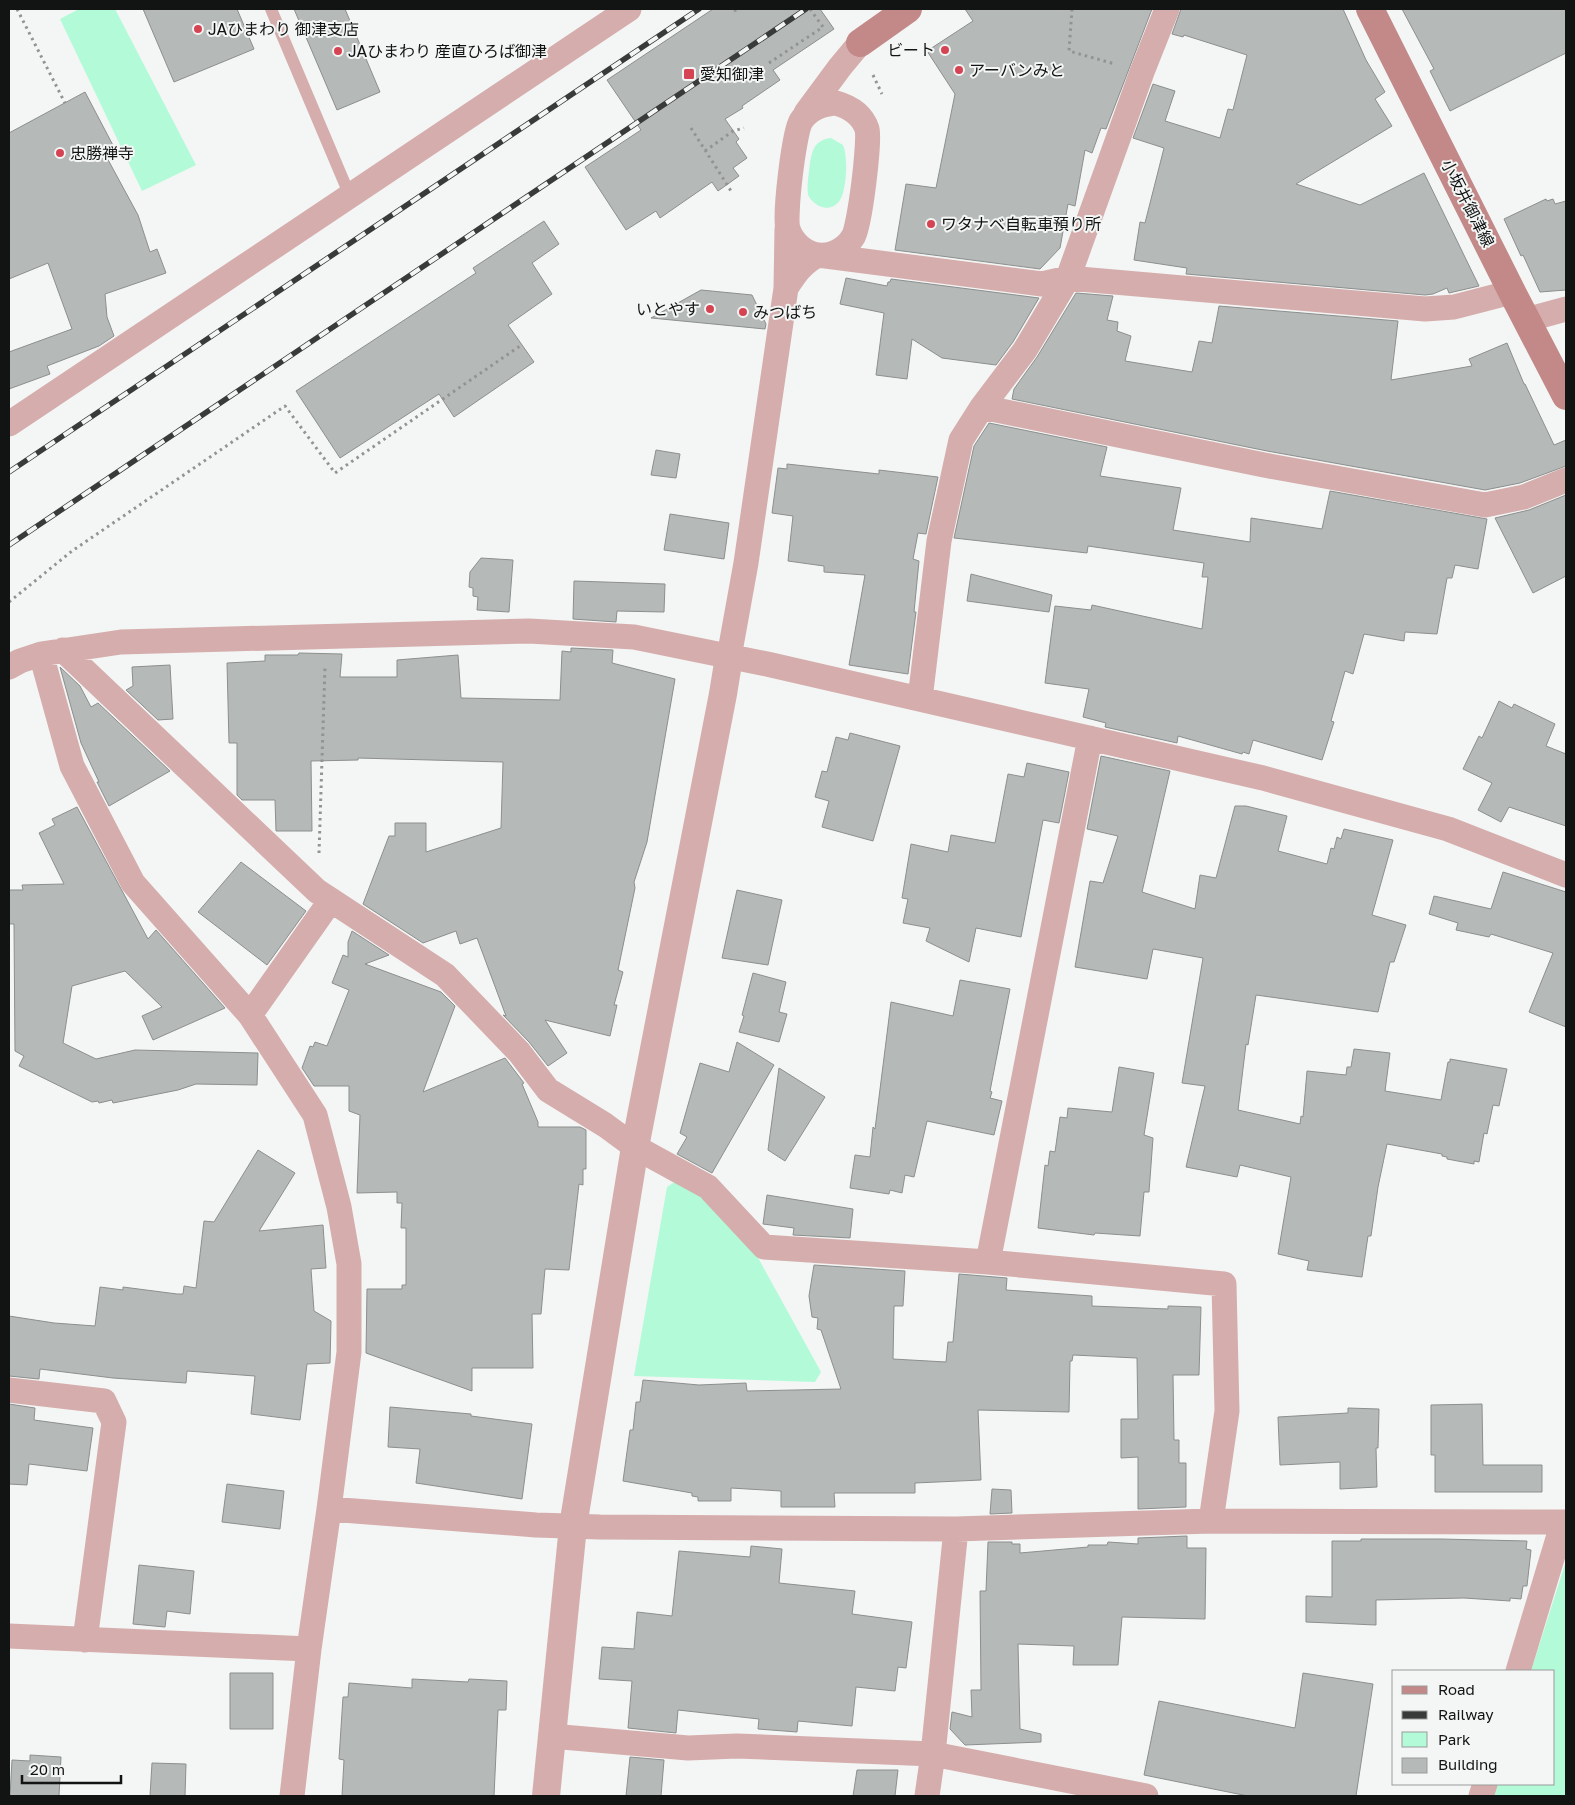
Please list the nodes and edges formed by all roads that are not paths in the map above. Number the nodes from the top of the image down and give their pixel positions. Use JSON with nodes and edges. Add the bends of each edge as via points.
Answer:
{"nodes":[{"id":1,"x":271,"y":9,"type":"edge"},
{"id":2,"x":629,"y":9,"type":"edge"},
{"id":3,"x":908,"y":9,"type":"edge"},
{"id":4,"x":1167,"y":9,"type":"edge"},
{"id":5,"x":1370,"y":9,"type":"edge"},
{"id":6,"x":860,"y":43,"type":"joint"},
{"id":7,"x":840,"y":67,"type":"junction"},
{"id":8,"x":860,"y":117,"type":"junction"},
{"id":9,"x":800,"y":121,"type":"junction"},
{"id":10,"x":350,"y":196,"type":"junction"},
{"id":11,"x":858,"y":223,"type":"junction"},
{"id":12,"x":787,"y":229,"type":"junction"},
{"id":13,"x":818,"y":255,"type":"junction"},
{"id":14,"x":856,"y":259,"type":"junction"},
{"id":15,"x":1068,"y":278,"type":"junction"},
{"id":16,"x":786,"y":288,"type":"junction"},
{"id":17,"x":1512,"y":292,"type":"junction"},
{"id":18,"x":1566,"y":309,"type":"edge"},
{"id":19,"x":1526,"y":320,"type":"junction"},
{"id":20,"x":1566,"y":396,"type":"edge"},
{"id":21,"x":982,"y":407,"type":"junction"},
{"id":22,"x":9,"y":424,"type":"edge"},
{"id":23,"x":1566,"y":480,"type":"edge"},
{"id":24,"x":52,"y":652,"type":"junction"},
{"id":25,"x":729,"y":657,"type":"junction"},
{"id":26,"x":9,"y":667,"type":"edge"},
{"id":27,"x":920,"y":699,"type":"junction"},
{"id":28,"x":1090,"y":738,"type":"junction"},
{"id":29,"x":1566,"y":875,"type":"edge"},
{"id":30,"x":324,"y":895,"type":"junction"},
{"id":31,"x":250,"y":1016,"type":"junction"},
{"id":32,"x":635,"y":1147,"type":"junction"},
{"id":33,"x":988,"y":1262,"type":"junction"},
{"id":34,"x":9,"y":1390,"type":"edge"},
{"id":35,"x":329,"y":1509,"type":"junction"},
{"id":36,"x":1210,"y":1521,"type":"junction"},
{"id":37,"x":1564,"y":1522,"type":"edge"},
{"id":38,"x":573,"y":1526,"type":"junction"},
{"id":39,"x":956,"y":1528,"type":"junction"},
{"id":40,"x":9,"y":1636,"type":"edge"},
{"id":41,"x":85,"y":1640,"type":"junction"},
{"id":42,"x":309,"y":1649,"type":"junction"},
{"id":43,"x":1518,"y":1670,"type":"edge"},
{"id":44,"x":551,"y":1736,"type":"junction"},
{"id":45,"x":933,"y":1754,"type":"junction"},
{"id":46,"x":292,"y":1796,"type":"edge"},
{"id":47,"x":546,"y":1796,"type":"edge"},
{"id":48,"x":928,"y":1796,"type":"edge"},
{"id":49,"x":1146,"y":1796,"type":"edge"}],
"edges":[{"from":1,"to":10,"type":"lane"},
{"from":2,"to":10,"type":"street"},
{"from":3,"to":6,"type":"main road"},
{"from":4,"to":15,"type":"street"},
{"from":5,"to":17,"type":"main road","name":"小坂井御津線"},
{"from":6,"to":7,"type":"street"},
{"from":7,"to":8,"type":"street","via":[[840,80]]},
{"from":7,"to":9,"type":"street"},
{"from":8,"to":9,"type":"street","via":[[850,107],[836,103],[823,104]]},
{"from":8,"to":11,"type":"street","via":[[867,129],[868,143]]},
{"from":9,"to":12,"type":"street","via":[[786,215]]},
{"from":10,"to":22,"type":"street"},
{"from":11,"to":13,"type":"street","via":[[854,237],[844,248],[832,254]]},
{"from":11,"to":14,"type":"street"},
{"from":12,"to":13,"type":"street","via":[[793,241],[804,251]]},
{"from":12,"to":16,"type":"street"},
{"from":13,"to":14,"type":"street"},
{"from":13,"to":16,"type":"street","via":[[801,266]]},
{"from":14,"to":15,"type":"street","via":[[1042,284]]},
{"from":15,"to":17,"type":"street","via":[[1424,309],[1454,306]]},
{"from":15,"to":21,"type":"street","via":[[1025,350]]},
{"from":16,"to":25,"type":"street"},
{"from":17,"to":19,"type":"main road","name":"小坂井御津線"},
{"from":18,"to":19,"type":"street"},
{"from":19,"to":20,"type":"main road","name":"小坂井御津線"},
{"from":21,"to":23,"type":"street","via":[[1264,465],[1485,505],[1524,497]]},
{"from":21,"to":27,"type":"street","via":[[961,440],[939,541]]},
{"from":24,"to":25,"type":"street","via":[[121,642],[529,631],[634,638]]},
{"from":24,"to":26,"type":"street"},
{"from":24,"to":30,"type":"street"},
{"from":24,"to":31,"type":"street","via":[[72,766],[133,883]]},
{"from":25,"to":27,"type":"street"},
{"from":25,"to":32,"type":"street"},
{"from":27,"to":28,"type":"street"},
{"from":28,"to":29,"type":"street","via":[[1263,778],[1448,829]]},
{"from":28,"to":33,"type":"street"},
{"from":30,"to":31,"type":"street"},
{"from":30,"to":32,"type":"street","via":[[445,975],[519,1052],[548,1090]]},
{"from":31,"to":35,"type":"street","via":[[315,1115],[339,1207],[349,1264],[349,1352]]},
{"from":32,"to":33,"type":"street","via":[[708,1187],[764,1247]]},
{"from":32,"to":38,"type":"street"},
{"from":33,"to":36,"type":"street","via":[[1224,1284],[1227,1411]]},
{"from":34,"to":41,"type":"street","via":[[104,1401],[114,1422]]},
{"from":35,"to":38,"type":"street"},
{"from":35,"to":42,"type":"street"},
{"from":36,"to":37,"type":"street"},
{"from":36,"to":39,"type":"street"},
{"from":37,"to":43,"type":"street"},
{"from":38,"to":39,"type":"street"},
{"from":38,"to":44,"type":"street"},
{"from":39,"to":45,"type":"street"},
{"from":40,"to":41,"type":"street"},
{"from":41,"to":42,"type":"street"},
{"from":42,"to":46,"type":"street"},
{"from":44,"to":45,"type":"street","via":[[688,1748],[737,1746]]},
{"from":44,"to":47,"type":"street"},
{"from":45,"to":48,"type":"street"},
{"from":45,"to":49,"type":"street"}]}
